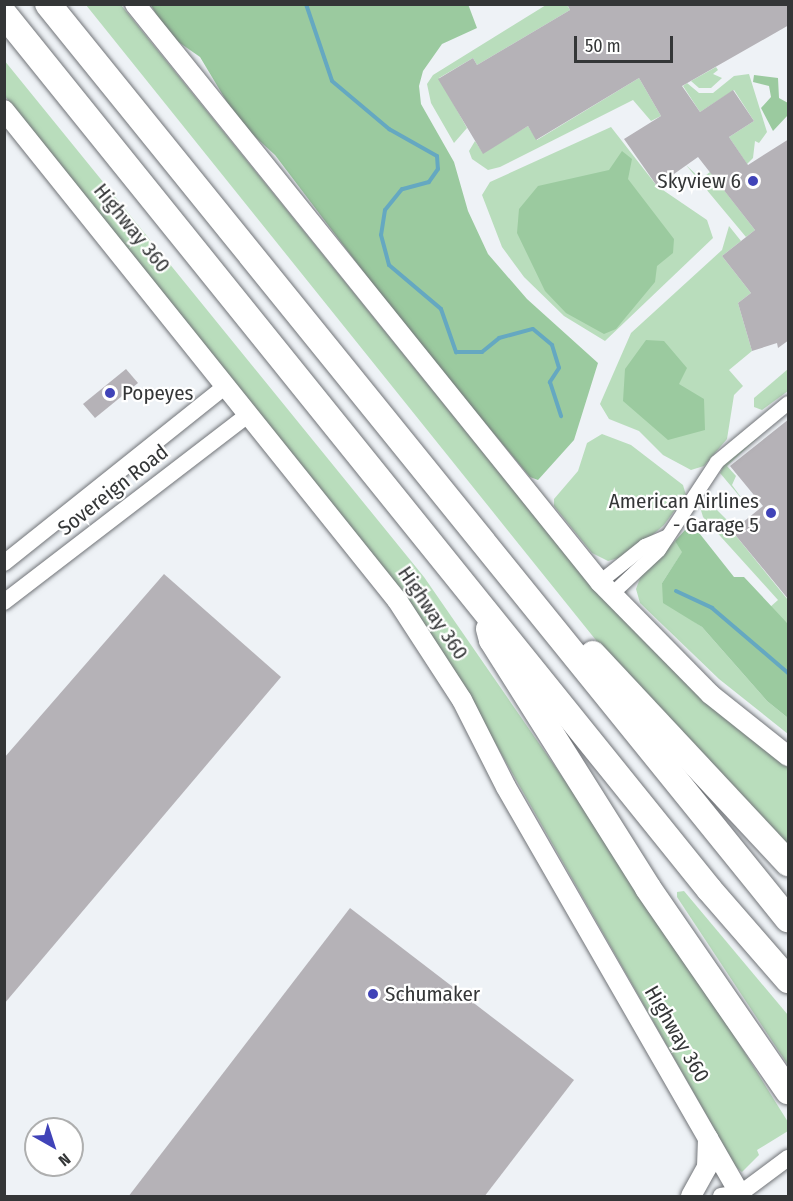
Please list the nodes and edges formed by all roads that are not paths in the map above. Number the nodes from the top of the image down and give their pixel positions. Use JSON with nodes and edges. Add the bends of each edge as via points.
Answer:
{"nodes":[{"id":1,"x":48,"y":4,"type":"edge"},
{"id":2,"x":70,"y":4,"type":"edge"},
{"id":3,"x":135,"y":4,"type":"edge"},
{"id":4,"x":5,"y":15,"type":"edge"},
{"id":5,"x":4,"y":110,"type":"edge"},
{"id":6,"x":135,"y":112,"type":"junction"},
{"id":7,"x":226,"y":386,"type":"junction"},
{"id":8,"x":789,"y":403,"type":"edge"},
{"id":9,"x":249,"y":414,"type":"junction"},
{"id":10,"x":4,"y":563,"type":"edge"},
{"id":11,"x":606,"y":588,"type":"junction"},
{"id":12,"x":482,"y":602,"type":"junction"},
{"id":13,"x":4,"y":603,"type":"edge"},
{"id":14,"x":552,"y":629,"type":"junction"},
{"id":15,"x":789,"y":756,"type":"edge"},
{"id":16,"x":789,"y":863,"type":"edge"},
{"id":17,"x":789,"y":920,"type":"edge"},
{"id":18,"x":789,"y":980,"type":"edge"},
{"id":19,"x":789,"y":1091,"type":"edge"},
{"id":20,"x":708,"y":1138,"type":"junction"},
{"id":21,"x":789,"y":1158,"type":"edge"},
{"id":22,"x":735,"y":1196,"type":"edge"},
{"id":23,"x":692,"y":1197,"type":"edge"}],
"edges":[{"from":1,"to":6,"type":"highway"},
{"from":2,"to":6,"type":"highway","via":[[132,84]]},
{"from":3,"to":11,"type":"main road"},
{"from":4,"to":12,"type":"highway"},
{"from":5,"to":7,"type":"main road","name":"Highway 360"},
{"from":6,"to":14,"type":"highway"},
{"from":7,"to":9,"type":"main road","name":"Highway 360"},
{"from":7,"to":10,"type":"street","name":"Sovereign Road"},
{"from":8,"to":11,"type":"street","via":[[717,462],[668,536]]},
{"from":9,"to":13,"type":"street","name":"Sovereign Road"},
{"from":9,"to":20,"type":"main road","name":"Highway 360","via":[[376,572],[462,700],[506,787]]},
{"from":11,"to":15,"type":"main road","via":[[710,694]]},
{"from":12,"to":18,"type":"highway","via":[[710,889]]},
{"from":12,"to":19,"type":"highway","via":[[492,640],[648,888]]},
{"from":14,"to":16,"type":"highway","via":[[588,649]]},
{"from":14,"to":17,"type":"highway"},
{"from":20,"to":22,"type":"main road","name":"Highway 360"},
{"from":20,"to":23,"type":"main road","via":[[707,1167]]},
{"from":21,"to":22,"type":"street"}]}
